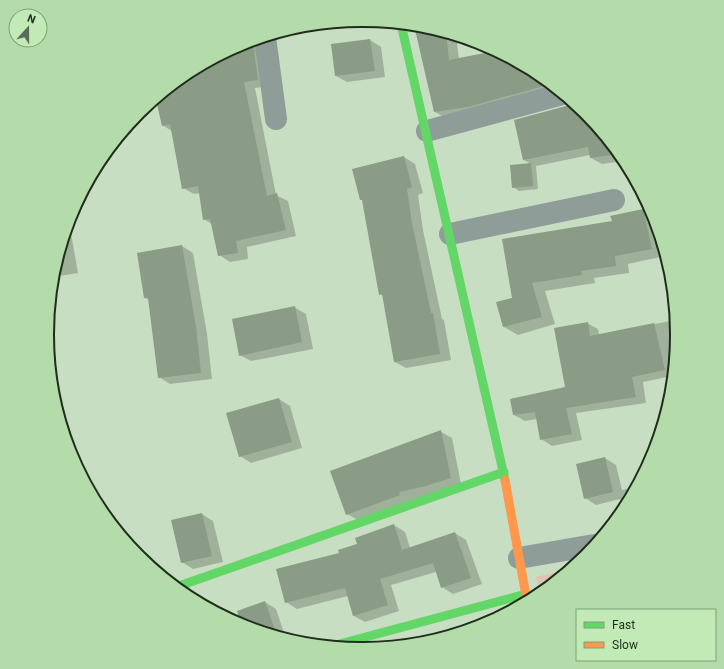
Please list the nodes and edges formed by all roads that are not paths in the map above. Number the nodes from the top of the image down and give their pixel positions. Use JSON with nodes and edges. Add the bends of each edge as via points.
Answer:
{"nodes":[{"id":1,"x":402,"y":30,"type":"edge"},
{"id":2,"x":266,"y":42,"type":"edge"},
{"id":3,"x":556,"y":96,"type":"edge"},
{"id":4,"x":276,"y":119,"type":"dead end"},
{"id":5,"x":427,"y":131,"type":"junction"},
{"id":6,"x":614,"y":200,"type":"dead end"},
{"id":7,"x":450,"y":234,"type":"junction"},
{"id":8,"x":504,"y":472,"type":"junction"},
{"id":9,"x":584,"y":547,"type":"edge"},
{"id":10,"x":519,"y":558,"type":"junction"},
{"id":11,"x":188,"y":588,"type":"edge"},
{"id":12,"x":525,"y":595,"type":"edge"},
{"id":13,"x":517,"y":600,"type":"edge"},
{"id":14,"x":350,"y":641,"type":"edge"}],
"edges":[{"from":1,"to":5,"type":"street"},
{"from":2,"to":4,"type":"street"},
{"from":3,"to":5,"type":"street"},
{"from":5,"to":7,"type":"street"},
{"from":6,"to":7,"type":"street"},
{"from":7,"to":8,"type":"street"},
{"from":8,"to":10,"type":"street"},
{"from":8,"to":11,"type":"street"},
{"from":9,"to":10,"type":"street"},
{"from":10,"to":12,"type":"street"},
{"from":13,"to":14,"type":"street"}]}
